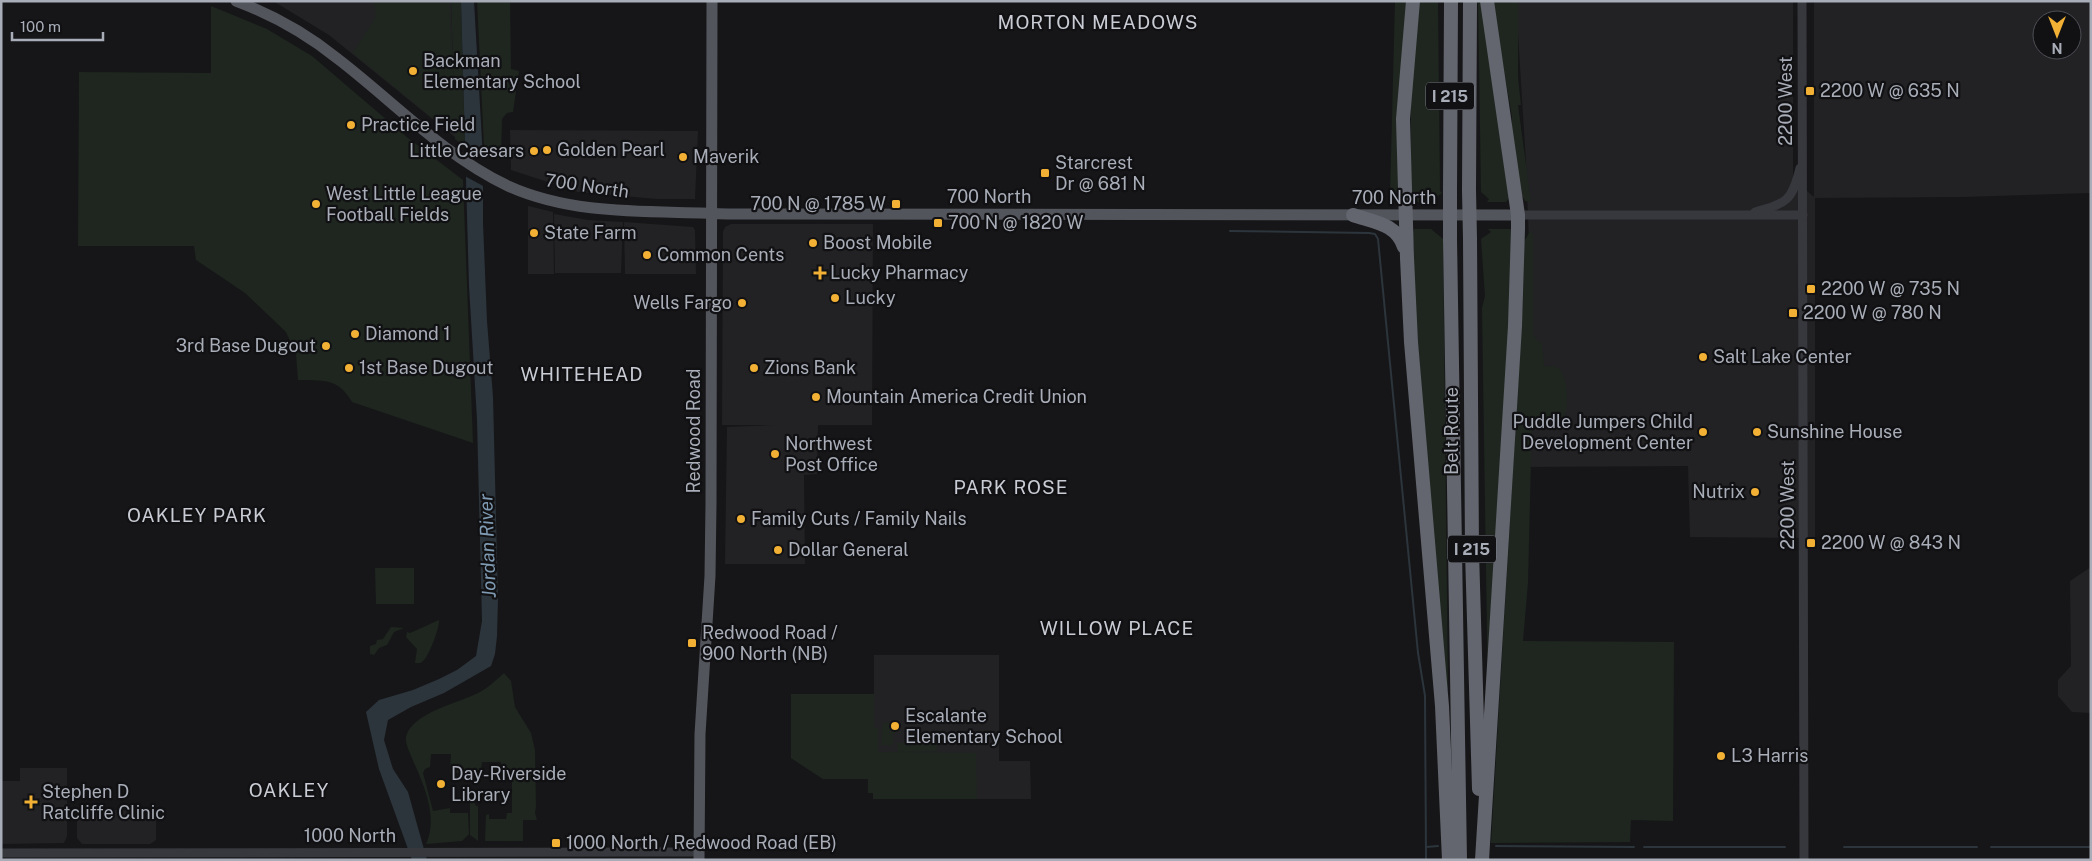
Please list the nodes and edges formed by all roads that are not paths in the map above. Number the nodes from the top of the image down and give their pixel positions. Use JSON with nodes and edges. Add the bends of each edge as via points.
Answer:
{"nodes":[{"id":1,"x":236,"y":1,"type":"edge"},
{"id":2,"x":712,"y":1,"type":"edge"},
{"id":3,"x":1413,"y":1,"type":"edge"},
{"id":4,"x":1450,"y":1,"type":"edge"},
{"id":5,"x":1470,"y":1,"type":"edge"},
{"id":6,"x":1487,"y":1,"type":"edge"},
{"id":7,"x":1802,"y":1,"type":"edge"},
{"id":8,"x":1803,"y":155,"type":"junction"},
{"id":9,"x":712,"y":214,"type":"junction"},
{"id":10,"x":1353,"y":215,"type":"junction"},
{"id":11,"x":1406,"y":215,"type":"junction"},
{"id":12,"x":1518,"y":215,"type":"junction"},
{"id":13,"x":1743,"y":215,"type":"junction"},
{"id":14,"x":1804,"y":216,"type":"junction"},
{"id":15,"x":1407,"y":258,"type":"junction"},
{"id":16,"x":1,"y":853,"type":"edge"},
{"id":17,"x":699,"y":856,"type":"edge"},
{"id":18,"x":1449,"y":860,"type":"edge"},
{"id":19,"x":1460,"y":860,"type":"edge"},
{"id":20,"x":1482,"y":860,"type":"edge"},
{"id":21,"x":1804,"y":860,"type":"edge"}],
"edges":[{"from":1,"to":9,"type":"main road","name":"700 North","via":[[280,21],[326,50],[462,160],[532,195],[571,205]]},
{"from":2,"to":9,"type":"main road","name":"Redwood Road"},
{"from":3,"to":11,"type":"highway","via":[[1403,119]]},
{"from":4,"to":19,"type":"highway","name":"Belt Route","number":"I 215","bridge":true,"via":[[1450,239]]},
{"from":5,"to":20,"type":"highway","name":"Belt Route","number":"I 215","bridge":true,"via":[[1472,552]]},
{"from":6,"to":12,"type":"highway"},
{"from":7,"to":8,"type":"street","name":"2200 West"},
{"from":8,"to":13,"type":"street","via":[[1795,188],[1788,198],[1779,206]]},
{"from":8,"to":14,"type":"street","name":"2200 West"},
{"from":9,"to":10,"type":"main road","name":"700 North"},
{"from":9,"to":17,"type":"main road","name":"Redwood Road","via":[[710,576],[700,734]]},
{"from":10,"to":11,"type":"main road","name":"700 North"},
{"from":10,"to":15,"type":"highway","via":[[1395,231]]},
{"from":11,"to":12,"type":"main road","name":"700 North"},
{"from":11,"to":15,"type":"highway"},
{"from":12,"to":13,"type":"street","name":"700 North"},
{"from":12,"to":20,"type":"highway","via":[[1515,326]]},
{"from":13,"to":14,"type":"street","name":"700 North"},
{"from":14,"to":21,"type":"street","name":"2200 West"},
{"from":15,"to":18,"type":"highway","via":[[1442,706]]},
{"from":16,"to":17,"type":"street","name":"1000 North"}]}
